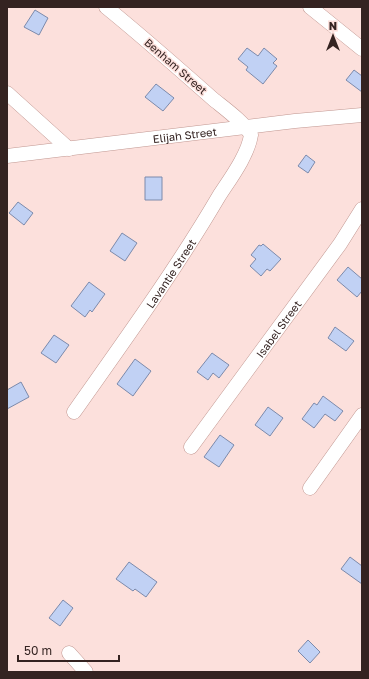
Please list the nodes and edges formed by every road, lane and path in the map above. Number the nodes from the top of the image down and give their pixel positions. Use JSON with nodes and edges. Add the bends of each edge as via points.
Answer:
{"nodes":[{"id":1,"x":106,"y":7,"type":"edge"},
{"id":2,"x":310,"y":7,"type":"edge"},
{"id":3,"x":362,"y":49,"type":"edge"},
{"id":4,"x":7,"y":93,"type":"edge"},
{"id":5,"x":362,"y":115,"type":"edge"},
{"id":6,"x":246,"y":127,"type":"junction"},
{"id":7,"x":69,"y":149,"type":"junction"},
{"id":8,"x":7,"y":156,"type":"edge"},
{"id":9,"x":362,"y":209,"type":"edge"},
{"id":10,"x":74,"y":412,"type":"dead end"},
{"id":11,"x":362,"y":415,"type":"edge"},
{"id":12,"x":190,"y":447,"type":"dead end"},
{"id":13,"x":310,"y":488,"type":"dead end"},
{"id":14,"x":69,"y":653,"type":"dead end"},
{"id":15,"x":86,"y":672,"type":"edge"}],
"edges":[{"from":1,"to":6,"type":"street","name":"Benham Street"},
{"from":2,"to":3,"type":"street"},
{"from":4,"to":7,"type":"street"},
{"from":5,"to":6,"type":"street","name":"Elijah Street"},
{"from":6,"to":7,"type":"street","name":"Elijah Street"},
{"from":6,"to":10,"type":"street","name":"Lavantie Street","via":[[251,135],[250,140],[205,220]]},
{"from":7,"to":8,"type":"street","name":"Elijah Street"},
{"from":9,"to":12,"type":"street","name":"Isabel Street","via":[[340,244]]},
{"from":11,"to":13,"type":"street"},
{"from":14,"to":15,"type":"street"}]}
